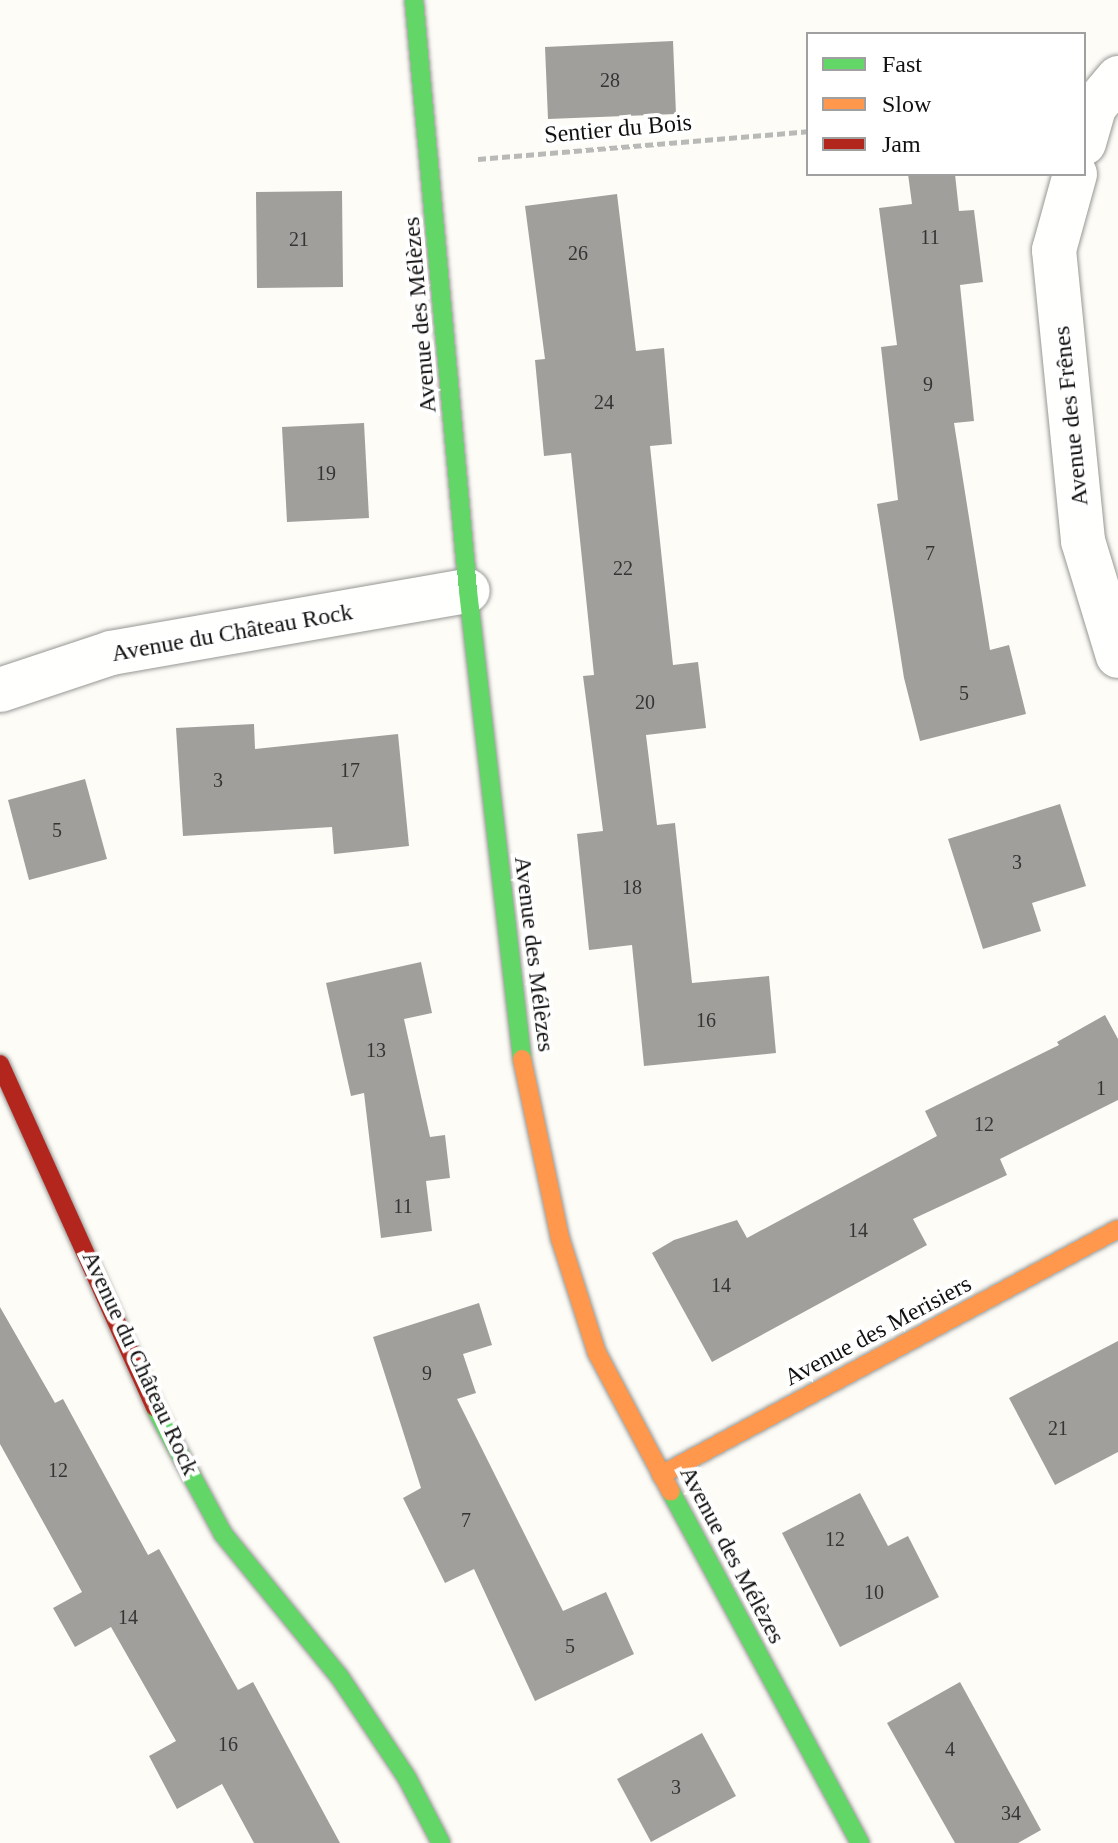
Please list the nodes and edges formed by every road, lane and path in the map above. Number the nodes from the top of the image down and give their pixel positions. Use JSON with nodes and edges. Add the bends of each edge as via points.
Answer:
{"nodes":[{"id":1,"x":414,"y":0,"type":"edge"},
{"id":2,"x":1118,"y":78,"type":"edge"},
{"id":3,"x":806,"y":131,"type":"edge"},
{"id":4,"x":1086,"y":136,"type":"edge"},
{"id":5,"x":431,"y":163,"type":"junction"},
{"id":6,"x":1074,"y":176,"type":"edge"},
{"id":7,"x":468,"y":591,"type":"junction"},
{"id":8,"x":1118,"y":656,"type":"edge"},
{"id":9,"x":0,"y":690,"type":"edge"},
{"id":10,"x":0,"y":1064,"type":"edge"},
{"id":11,"x":1118,"y":1229,"type":"edge"},
{"id":12,"x":661,"y":1475,"type":"junction"},
{"id":13,"x":441,"y":1843,"type":"edge"},
{"id":14,"x":860,"y":1843,"type":"edge"}],
"edges":[{"from":1,"to":5,"type":"street","name":"Avenue des Mélèzes"},
{"from":2,"to":4,"type":"street","via":[[1094,107]]},
{"from":3,"to":5,"type":"path","name":"Sentier du Bois"},
{"from":5,"to":7,"type":"street","name":"Avenue des Mélèzes"},
{"from":6,"to":8,"type":"street","name":"Avenue des Frênes","via":[[1054,250],[1083,541]]},
{"from":7,"to":9,"type":"street","name":"Avenue du Château Rock","via":[[111,653]]},
{"from":7,"to":12,"type":"street","name":"Avenue des Mélèzes","via":[[518,1038],[560,1238],[597,1353]]},
{"from":10,"to":13,"type":"street","name":"Avenue du Château Rock","via":[[154,1406],[223,1534],[339,1676],[407,1778]]},
{"from":11,"to":12,"type":"street","name":"Avenue des Merisiers"},
{"from":12,"to":14,"type":"street","name":"Avenue des Mélèzes"}]}
